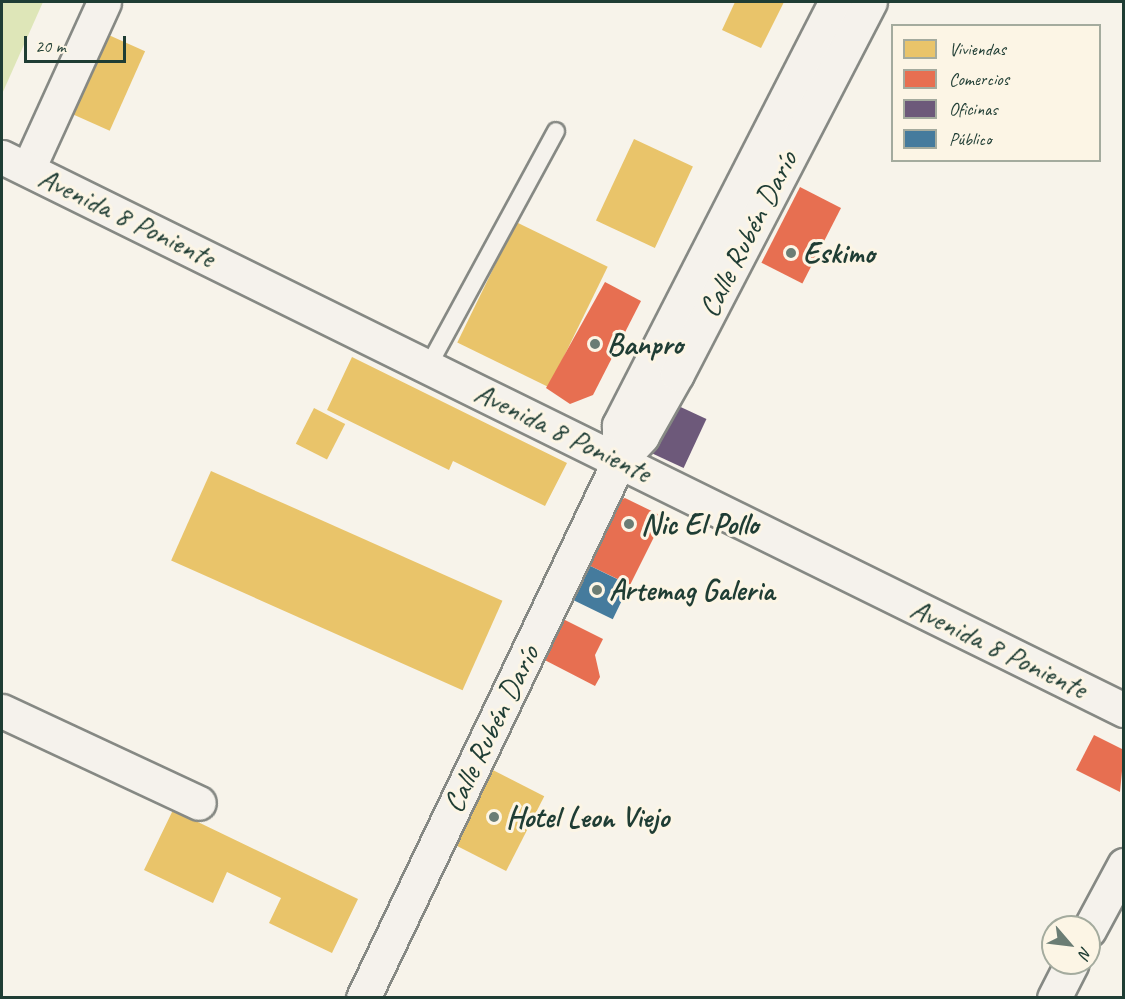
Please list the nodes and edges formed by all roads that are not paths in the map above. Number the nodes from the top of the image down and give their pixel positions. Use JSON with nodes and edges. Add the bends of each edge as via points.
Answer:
{"nodes":[{"id":1,"x":104,"y":2,"type":"edge"},
{"id":2,"x":835,"y":2,"type":"edge"},
{"id":3,"x":870,"y":2,"type":"edge"},
{"id":4,"x":556,"y":131,"type":"dead end"},
{"id":5,"x":15,"y":163,"type":"edge"},
{"id":6,"x":736,"y":225,"type":"junction"},
{"id":7,"x":429,"y":365,"type":"junction"},
{"id":8,"x":619,"y":461,"type":"junction"},
{"id":9,"x":1124,"y":710,"type":"edge"},
{"id":10,"x":2,"y":711,"type":"edge"},
{"id":11,"x":199,"y":803,"type":"dead end"},
{"id":12,"x":1124,"y":865,"type":"edge"},
{"id":13,"x":1097,"y":915,"type":"edge"},
{"id":14,"x":1066,"y":975,"type":"edge"},
{"id":15,"x":363,"y":998,"type":"edge"},
{"id":16,"x":1054,"y":998,"type":"edge"}],
"edges":[{"from":1,"to":5,"type":"street"},
{"from":2,"to":6,"type":"street","name":"Calle Rubén Darío"},
{"from":3,"to":6,"type":"street","name":"Calle Rubén Darío"},
{"from":4,"to":7,"type":"lane"},
{"from":5,"to":7,"type":"street","name":"Avenida 8 Poniente"},
{"from":6,"to":8,"type":"street","name":"Calle Rubén Darío","via":[[642,436]]},
{"from":7,"to":8,"type":"street","name":"Avenida 8 Poniente"},
{"from":8,"to":9,"type":"street","name":"Avenida 8 Poniente"},
{"from":8,"to":15,"type":"street","name":"Calle Rubén Darío"},
{"from":10,"to":11,"type":"street"},
{"from":12,"to":13,"type":"street"},
{"from":14,"to":16,"type":"street"}]}
